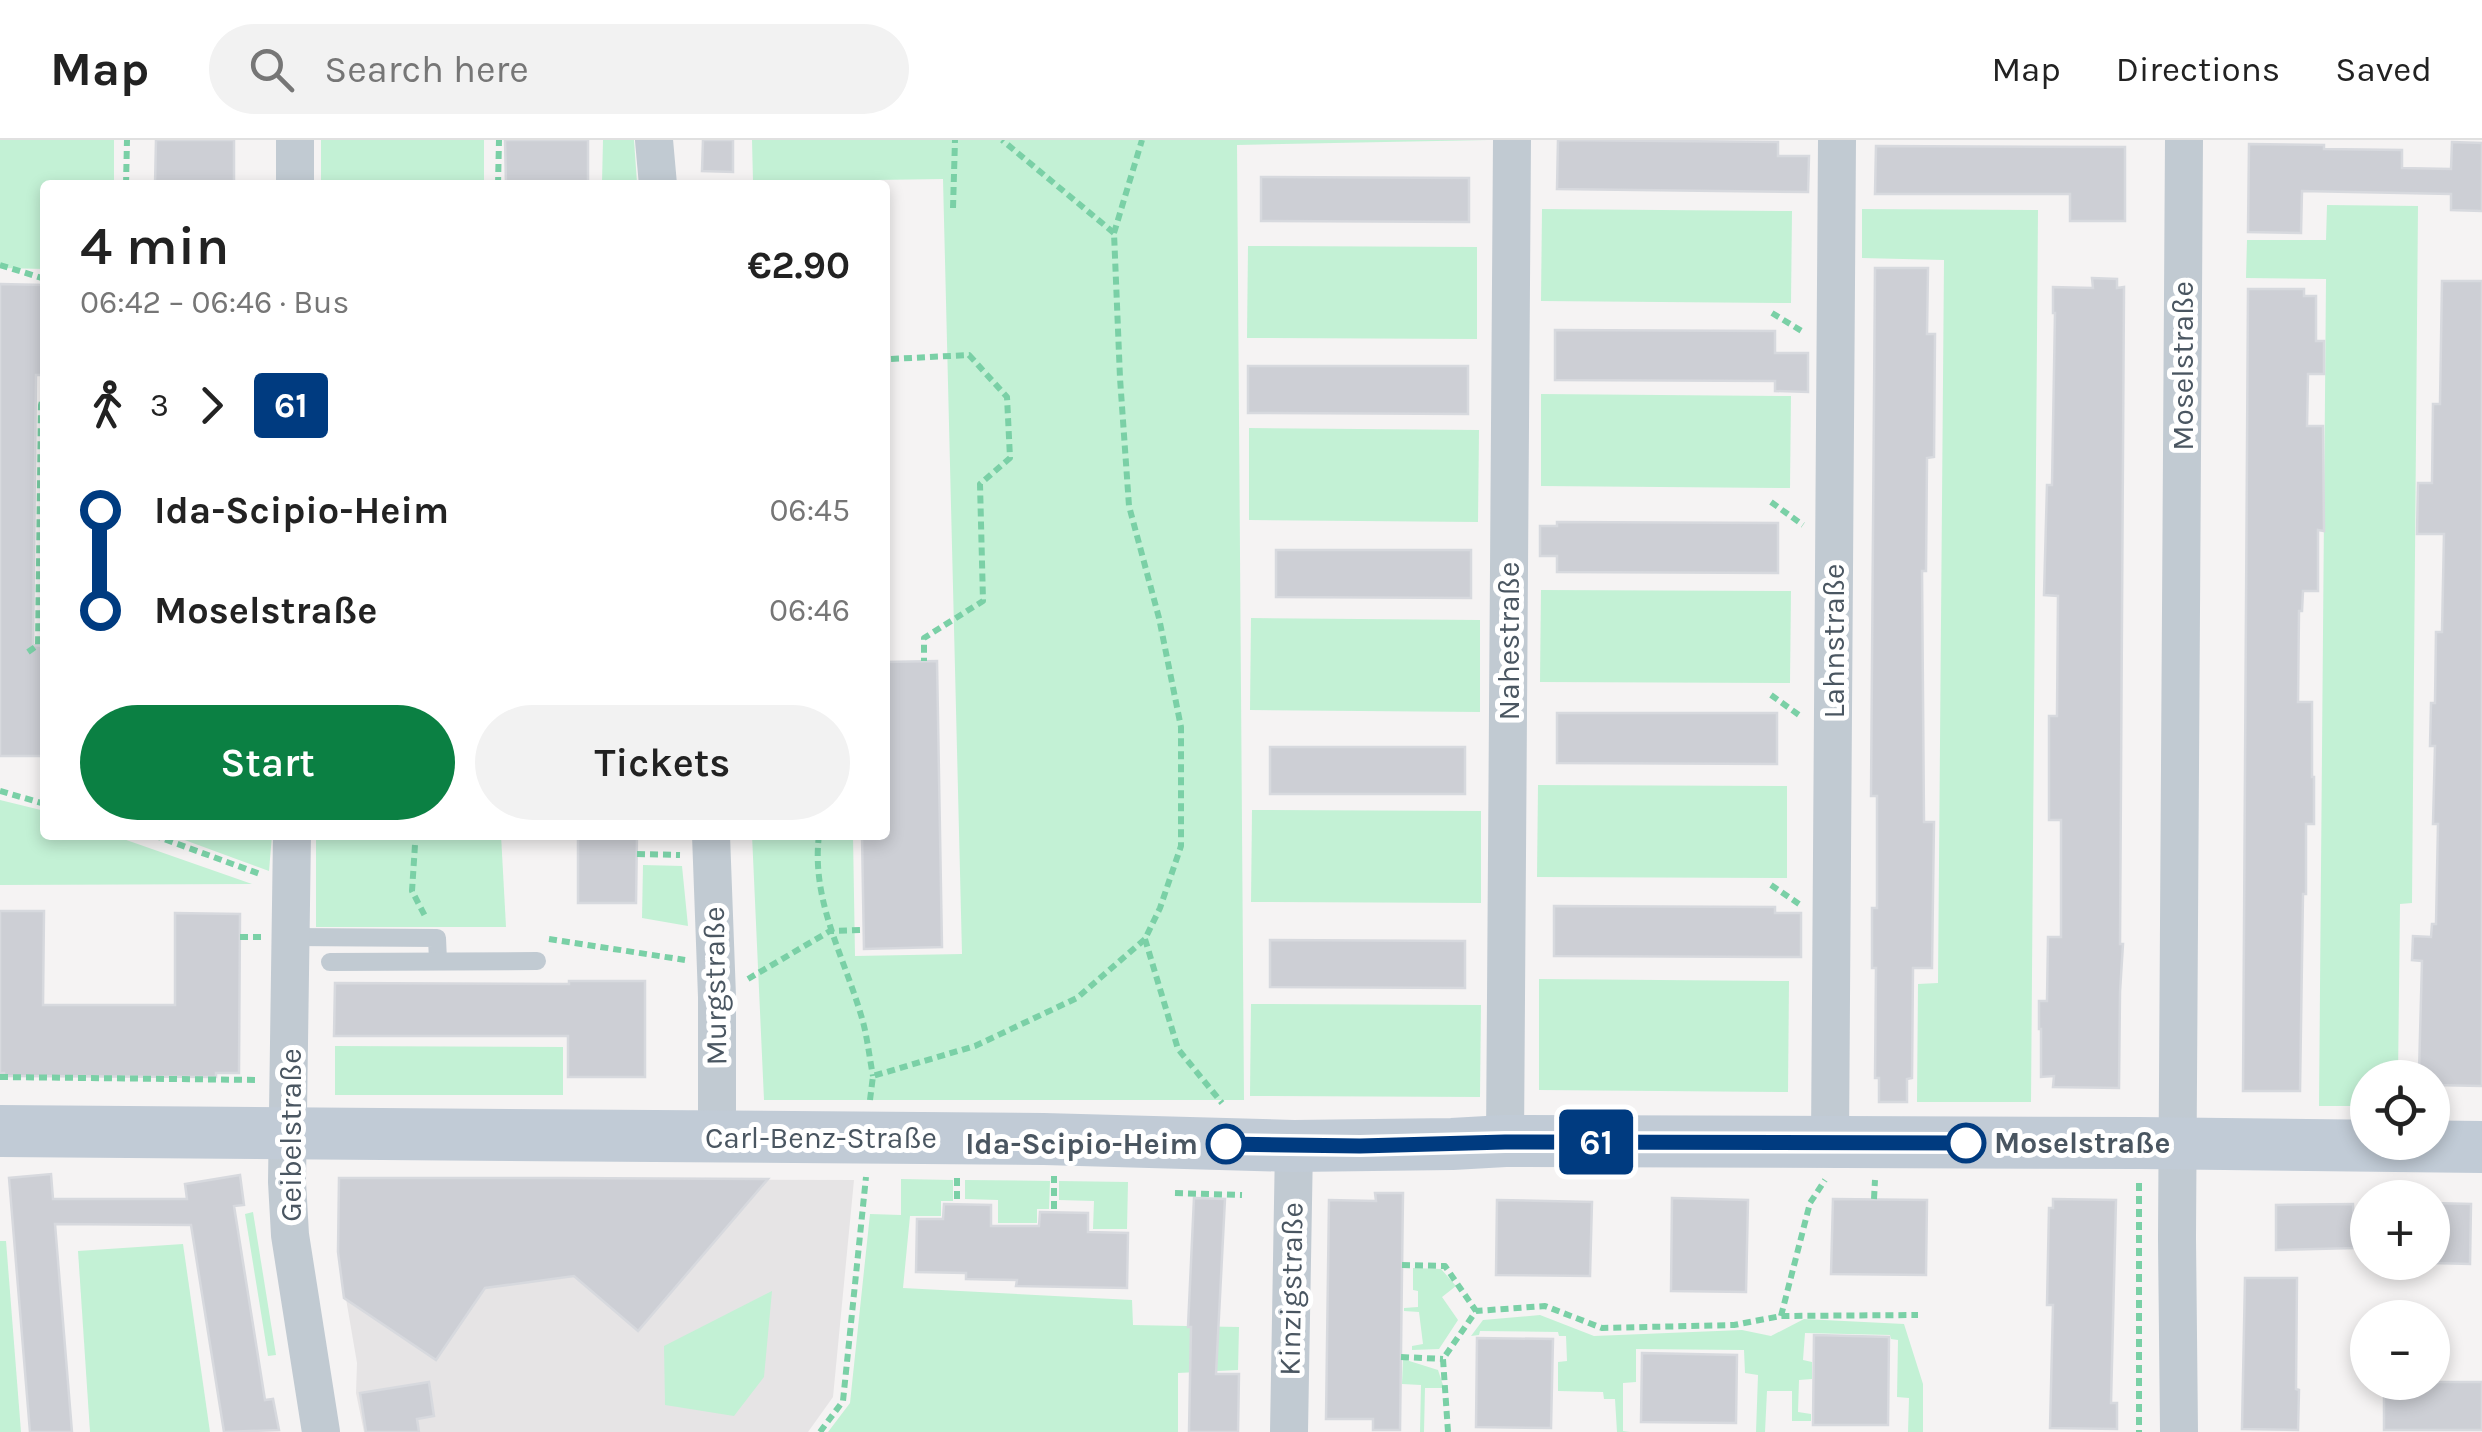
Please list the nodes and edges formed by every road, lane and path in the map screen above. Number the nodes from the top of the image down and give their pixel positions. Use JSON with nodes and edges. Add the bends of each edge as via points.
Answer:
{"nodes":[{"id":1,"x":127,"y":140,"type":"edge"},
{"id":2,"x":295,"y":140,"type":"edge"},
{"id":3,"x":498,"y":140,"type":"edge"},
{"id":4,"x":654,"y":140,"type":"edge"},
{"id":5,"x":955,"y":140,"type":"edge"},
{"id":6,"x":1002,"y":140,"type":"edge"},
{"id":7,"x":1142,"y":140,"type":"edge"},
{"id":8,"x":1512,"y":140,"type":"edge"},
{"id":9,"x":1837,"y":140,"type":"edge"},
{"id":10,"x":2184,"y":140,"type":"edge"},
{"id":11,"x":126,"y":180,"type":"edge"},
{"id":12,"x":295,"y":180,"type":"edge"},
{"id":13,"x":498,"y":180,"type":"edge"},
{"id":14,"x":658,"y":180,"type":"edge"},
{"id":15,"x":953,"y":208,"type":"dead end"},
{"id":16,"x":1114,"y":233,"type":"junction"},
{"id":17,"x":0,"y":265,"type":"edge"},
{"id":18,"x":40,"y":278,"type":"edge"},
{"id":19,"x":890,"y":359,"type":"dead end"},
{"id":20,"x":40,"y":406,"type":"edge"},
{"id":21,"x":28,"y":652,"type":"dead end"},
{"id":22,"x":924,"y":661,"type":"dead end"},
{"id":23,"x":0,"y":791,"type":"edge"},
{"id":24,"x":40,"y":803,"type":"edge"},
{"id":25,"x":167,"y":840,"type":"edge"},
{"id":26,"x":292,"y":840,"type":"edge"},
{"id":27,"x":710,"y":840,"type":"edge"},
{"id":28,"x":819,"y":840,"type":"edge"},
{"id":29,"x":416,"y":844,"type":"dead end"},
{"id":30,"x":292,"y":885,"type":"junction"},
{"id":31,"x":830,"y":930,"type":"junction"},
{"id":32,"x":863,"y":930,"type":"dead end"},
{"id":33,"x":292,"y":937,"type":"junction"},
{"id":34,"x":437,"y":938,"type":"junction"},
{"id":35,"x":533,"y":939,"type":"dead end"},
{"id":36,"x":1145,"y":940,"type":"junction"},
{"id":37,"x":438,"y":961,"type":"junction"},
{"id":38,"x":537,"y":961,"type":"dead end"},
{"id":39,"x":330,"y":962,"type":"dead end"},
{"id":40,"x":716,"y":981,"type":"junction"},
{"id":41,"x":873,"y":1076,"type":"junction"},
{"id":42,"x":0,"y":1077,"type":"edge"},
{"id":43,"x":290,"y":1080,"type":"junction"},
{"id":44,"x":1222,"y":1102,"type":"dead end"},
{"id":45,"x":0,"y":1131,"type":"edge"},
{"id":46,"x":717,"y":1138,"type":"junction"},
{"id":47,"x":868,"y":1138,"type":"junction"},
{"id":48,"x":1505,"y":1142,"type":"junction"},
{"id":49,"x":1294,"y":1146,"type":"junction"},
{"id":50,"x":2482,"y":1147,"type":"edge"},
{"id":51,"x":288,"y":1149,"type":"junction"},
{"id":52,"x":1829,"y":1158,"type":"junction"},
{"id":53,"x":2158,"y":1159,"type":"junction"},
{"id":54,"x":958,"y":1169,"type":"dead end"},
{"id":55,"x":1054,"y":1170,"type":"dead end"},
{"id":56,"x":1174,"y":1193,"type":"dead end"},
{"id":57,"x":1242,"y":1195,"type":"dead end"},
{"id":58,"x":957,"y":1199,"type":"dead end"},
{"id":59,"x":1054,"y":1209,"type":"dead end"},
{"id":60,"x":1402,"y":1265,"type":"dead end"},
{"id":61,"x":1476,"y":1311,"type":"junction"},
{"id":62,"x":1918,"y":1315,"type":"dead end"},
{"id":63,"x":1781,"y":1316,"type":"junction"},
{"id":64,"x":1401,"y":1357,"type":"dead end"},
{"id":65,"x":1443,"y":1359,"type":"junction"},
{"id":66,"x":321,"y":1432,"type":"edge"},
{"id":67,"x":820,"y":1432,"type":"edge"},
{"id":68,"x":1289,"y":1432,"type":"edge"},
{"id":69,"x":1448,"y":1432,"type":"edge"},
{"id":70,"x":2139,"y":1432,"type":"edge"},
{"id":71,"x":2180,"y":1432,"type":"edge"}],
"edges":[{"from":1,"to":11,"type":"path"},
{"from":2,"to":12,"type":"street"},
{"from":3,"to":13,"type":"path"},
{"from":4,"to":14,"type":"street"},
{"from":5,"to":15,"type":"path"},
{"from":6,"to":16,"type":"path"},
{"from":7,"to":16,"type":"path"},
{"from":8,"to":48,"type":"street","name":"Nahestraße"},
{"from":9,"to":52,"type":"street","name":"Lahnstraße"},
{"from":10,"to":53,"type":"street","name":"Moselstraße"},
{"from":16,"to":36,"type":"path","via":[[1129,506],[1181,727],[1181,846]]},
{"from":17,"to":18,"type":"path"},
{"from":19,"to":22,"type":"path","via":[[969,355],[1006,398],[1010,458],[980,484],[984,602],[924,638]]},
{"from":20,"to":21,"type":"path","via":[[38,645]]},
{"from":23,"to":24,"type":"path"},
{"from":25,"to":30,"type":"path"},
{"from":26,"to":30,"type":"street","name":"Geibelstraße"},
{"from":27,"to":40,"type":"street","name":"Murgstraße"},
{"from":28,"to":31,"type":"path","via":[[817,876]]},
{"from":29,"to":34,"type":"path","via":[[412,891]]},
{"from":30,"to":33,"type":"street","name":"Geibelstraße"},
{"from":31,"to":32,"type":"path"},
{"from":31,"to":40,"type":"path"},
{"from":31,"to":41,"type":"path","via":[[862,1016]]},
{"from":33,"to":34,"type":"lane"},
{"from":33,"to":43,"type":"street","name":"Geibelstraße"},
{"from":34,"to":37,"type":"lane"},
{"from":35,"to":40,"type":"path"},
{"from":36,"to":41,"type":"path","via":[[1078,998],[975,1046]]},
{"from":36,"to":44,"type":"path","via":[[1178,1049]]},
{"from":37,"to":38,"type":"lane"},
{"from":37,"to":39,"type":"lane"},
{"from":40,"to":46,"type":"street","name":"Murgstraße"},
{"from":41,"to":47,"type":"path"},
{"from":42,"to":43,"type":"path"},
{"from":43,"to":51,"type":"street","name":"Geibelstraße"},
{"from":45,"to":51,"type":"street","name":"Carl-Benz-Straße"},
{"from":46,"to":47,"type":"street","name":"Carl-Benz-Straße"},
{"from":46,"to":51,"type":"street","name":"Carl-Benz-Straße"},
{"from":47,"to":49,"type":"street","name":"Carl-Benz-Straße"},
{"from":47,"to":67,"type":"path","via":[[843,1400]]},
{"from":48,"to":49,"type":"street","name":"Carl-Benz-Straße"},
{"from":48,"to":52,"type":"street","name":"Carl-Benz-Straße"},
{"from":49,"to":68,"type":"street","name":"Kinzigstraße"},
{"from":50,"to":53,"type":"street","name":"Carl-Benz-Straße"},
{"from":51,"to":66,"type":"street","name":"Geibelstraße","via":[[290,1235]]},
{"from":52,"to":53,"type":"street","name":"Carl-Benz-Straße"},
{"from":52,"to":63,"type":"path","via":[[1810,1203]]},
{"from":53,"to":70,"type":"path"},
{"from":53,"to":71,"type":"street","name":"Moselstraße"},
{"from":54,"to":58,"type":"path"},
{"from":55,"to":59,"type":"path"},
{"from":56,"to":57,"type":"path"},
{"from":60,"to":61,"type":"path","via":[[1445,1266]]},
{"from":61,"to":63,"type":"path","via":[[1544,1306],[1602,1328],[1734,1325]]},
{"from":61,"to":65,"type":"path"},
{"from":62,"to":63,"type":"path"},
{"from":64,"to":65,"type":"path"},
{"from":65,"to":69,"type":"path"}]}
